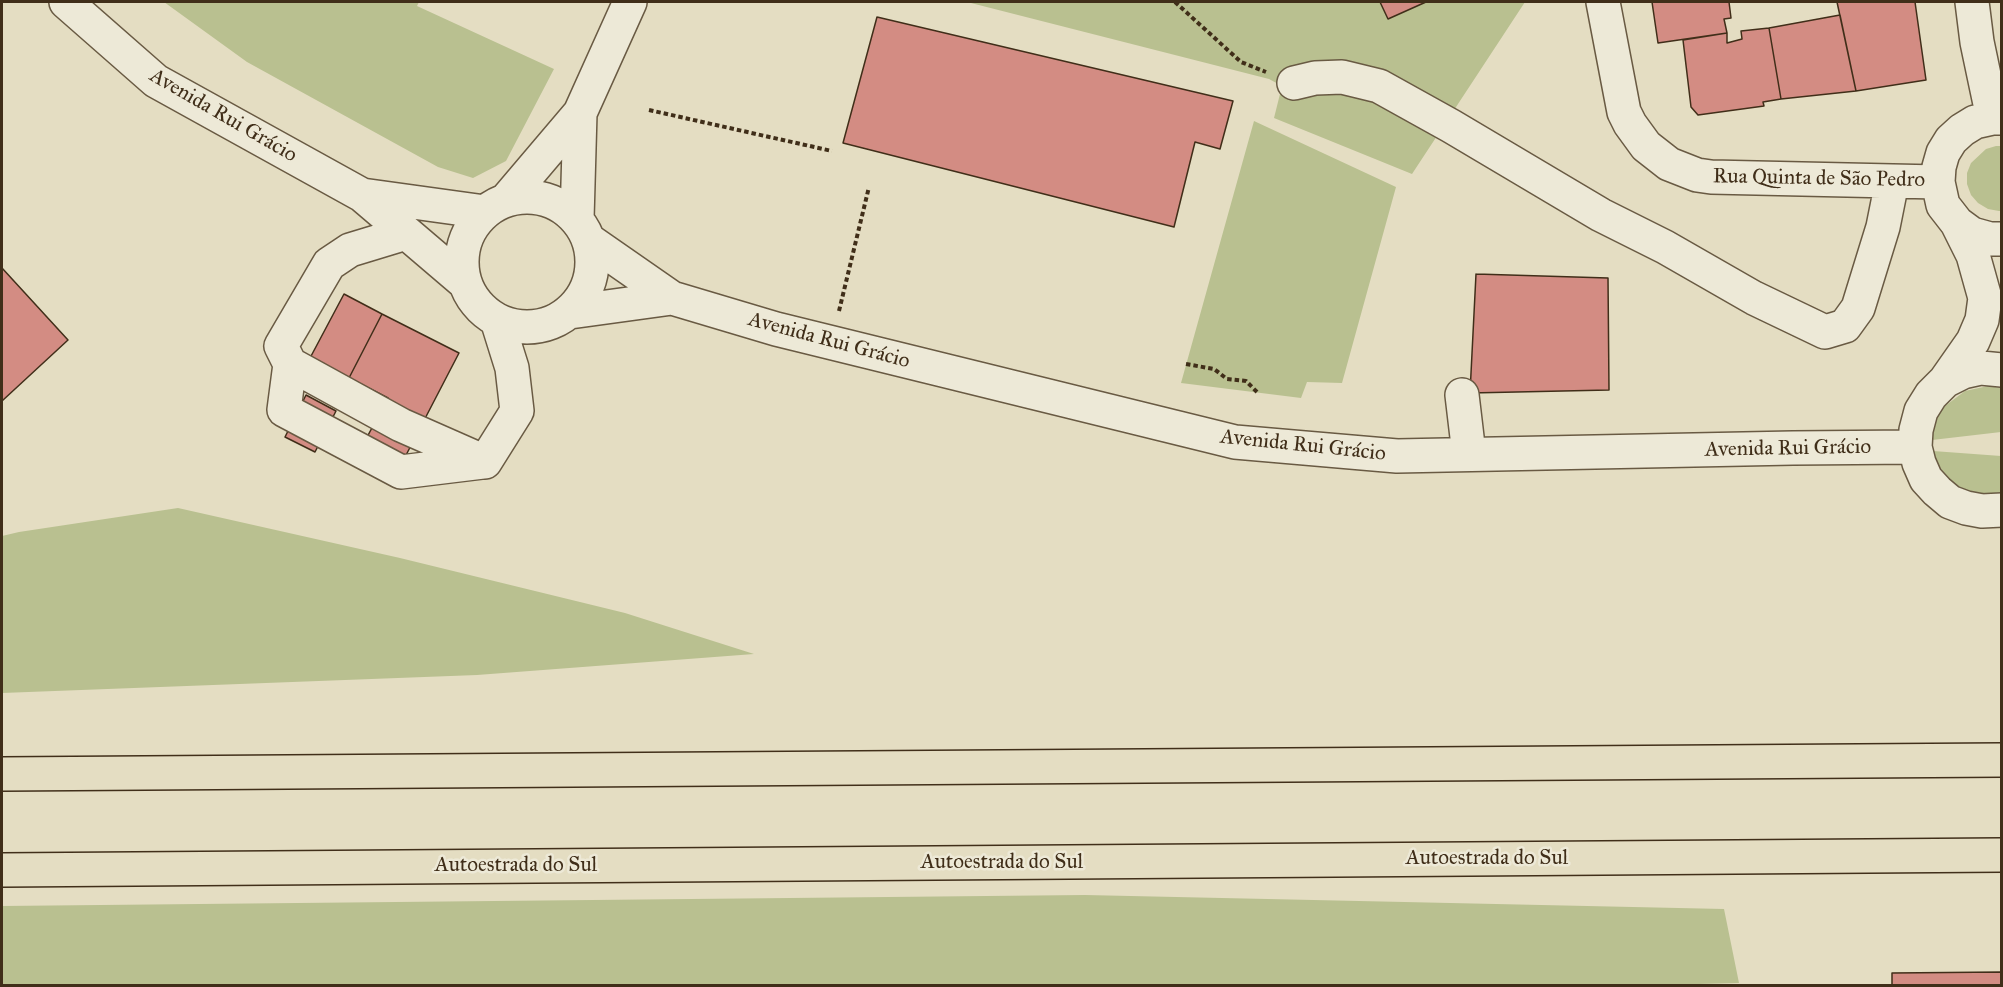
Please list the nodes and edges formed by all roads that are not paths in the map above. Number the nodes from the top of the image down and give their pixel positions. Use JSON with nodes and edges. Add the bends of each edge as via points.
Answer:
{"nodes":[{"id":1,"x":66,"y":2,"type":"edge"},
{"id":2,"x":630,"y":2,"type":"edge"},
{"id":3,"x":1603,"y":2,"type":"edge"},
{"id":4,"x":1972,"y":2,"type":"edge"},
{"id":5,"x":1294,"y":83,"type":"road end"},
{"id":6,"x":580,"y":113,"type":"junction"},
{"id":7,"x":1997,"y":118,"type":"edge"},
{"id":8,"x":1892,"y":182,"type":"junction"},
{"id":9,"x":1938,"y":182,"type":"junction"},
{"id":10,"x":362,"y":195,"type":"junction"},
{"id":11,"x":496,"y":205,"type":"junction"},
{"id":12,"x":1957,"y":223,"type":"junction"},
{"id":13,"x":584,"y":230,"type":"junction"},
{"id":14,"x":406,"y":233,"type":"junction"},
{"id":15,"x":2001,"y":239,"type":"edge"},
{"id":16,"x":464,"y":282,"type":"junction"},
{"id":17,"x":672,"y":297,"type":"junction"},
{"id":18,"x":570,"y":312,"type":"junction"},
{"id":19,"x":497,"y":320,"type":"junction"},
{"id":20,"x":290,"y":364,"type":"junction"},
{"id":21,"x":2001,"y":370,"type":"edge"},
{"id":22,"x":1945,"y":381,"type":"junction"},
{"id":23,"x":1462,"y":395,"type":"dead end"},
{"id":24,"x":1915,"y":447,"type":"junction"},
{"id":25,"x":1469,"y":454,"type":"junction"},
{"id":26,"x":485,"y":462,"type":"junction"},
{"id":27,"x":2001,"y":510,"type":"edge"},
{"id":28,"x":2001,"y":760,"type":"edge"},
{"id":29,"x":2,"y":774,"type":"edge"},
{"id":30,"x":2001,"y":855,"type":"edge"},
{"id":31,"x":2,"y":870,"type":"edge"}],
"edges":[{"from":1,"to":10,"type":"street","name":"Avenida Rui Grácio","via":[[156,81]]},
{"from":2,"to":6,"type":"street"},
{"from":3,"to":8,"type":"street","name":"Rua Quinta de São Pedro","via":[[1624,112],[1646,146],[1669,164],[1711,177]]},
{"from":4,"to":7,"type":"street","via":[[1977,42]]},
{"from":5,"to":8,"type":"street","via":[[1342,77],[1379,86],[1601,215],[1825,332],[1845,326],[1858,308],[1883,227]]},
{"from":6,"to":11,"type":"street"},
{"from":6,"to":13,"type":"street"},
{"from":7,"to":9,"type":"street","via":[[1975,122],[1952,140],[1941,160]]},
{"from":8,"to":9,"type":"street","name":"Rua Quinta de São Pedro"},
{"from":9,"to":12,"type":"street","via":[[1943,205]]},
{"from":10,"to":11,"type":"street","name":"Avenida Rui Grácio"},
{"from":10,"to":14,"type":"street","name":"Avenida Rui Grácio"},
{"from":11,"to":13,"type":"street","via":[[532,196],[557,203]]},
{"from":11,"to":16,"type":"street","via":[[469,232],[461,256]]},
{"from":12,"to":15,"type":"street","via":[[1972,234]]},
{"from":12,"to":22,"type":"street","via":[[1973,255],[1985,298],[1983,320],[1973,341]]},
{"from":13,"to":17,"type":"street","name":"Avenida Rui Grácio"},
{"from":13,"to":18,"type":"street","via":[[593,267],[586,291]]},
{"from":14,"to":16,"type":"street","name":"Avenida Rui Grácio"},
{"from":14,"to":20,"type":"street","via":[[350,250],[329,264],[281,346]]},
{"from":16,"to":19,"type":"street","via":[[477,304]]},
{"from":17,"to":18,"type":"street","name":"Avenida Rui Grácio"},
{"from":17,"to":25,"type":"street","name":"Avenida Rui Grácio","via":[[776,328],[1235,442],[1397,456]]},
{"from":18,"to":19,"type":"street","via":[[547,324],[522,327]]},
{"from":19,"to":26,"type":"street","via":[[512,368],[517,411]]},
{"from":20,"to":26,"type":"street","via":[[401,425]]},
{"from":20,"to":26,"type":"street","via":[[284,410],[400,472]]},
{"from":21,"to":22,"type":"street","via":[[1982,368]]},
{"from":22,"to":24,"type":"street","via":[[1921,411]]},
{"from":23,"to":25,"type":"street"},
{"from":24,"to":25,"type":"street","name":"Avenida Rui Grácio"},
{"from":24,"to":27,"type":"street","via":[[1926,479],[1950,502],[1982,511]]},
{"from":28,"to":29,"type":"highway"},
{"from":30,"to":31,"type":"highway","name":"Autoestrada do Sul"}]}
